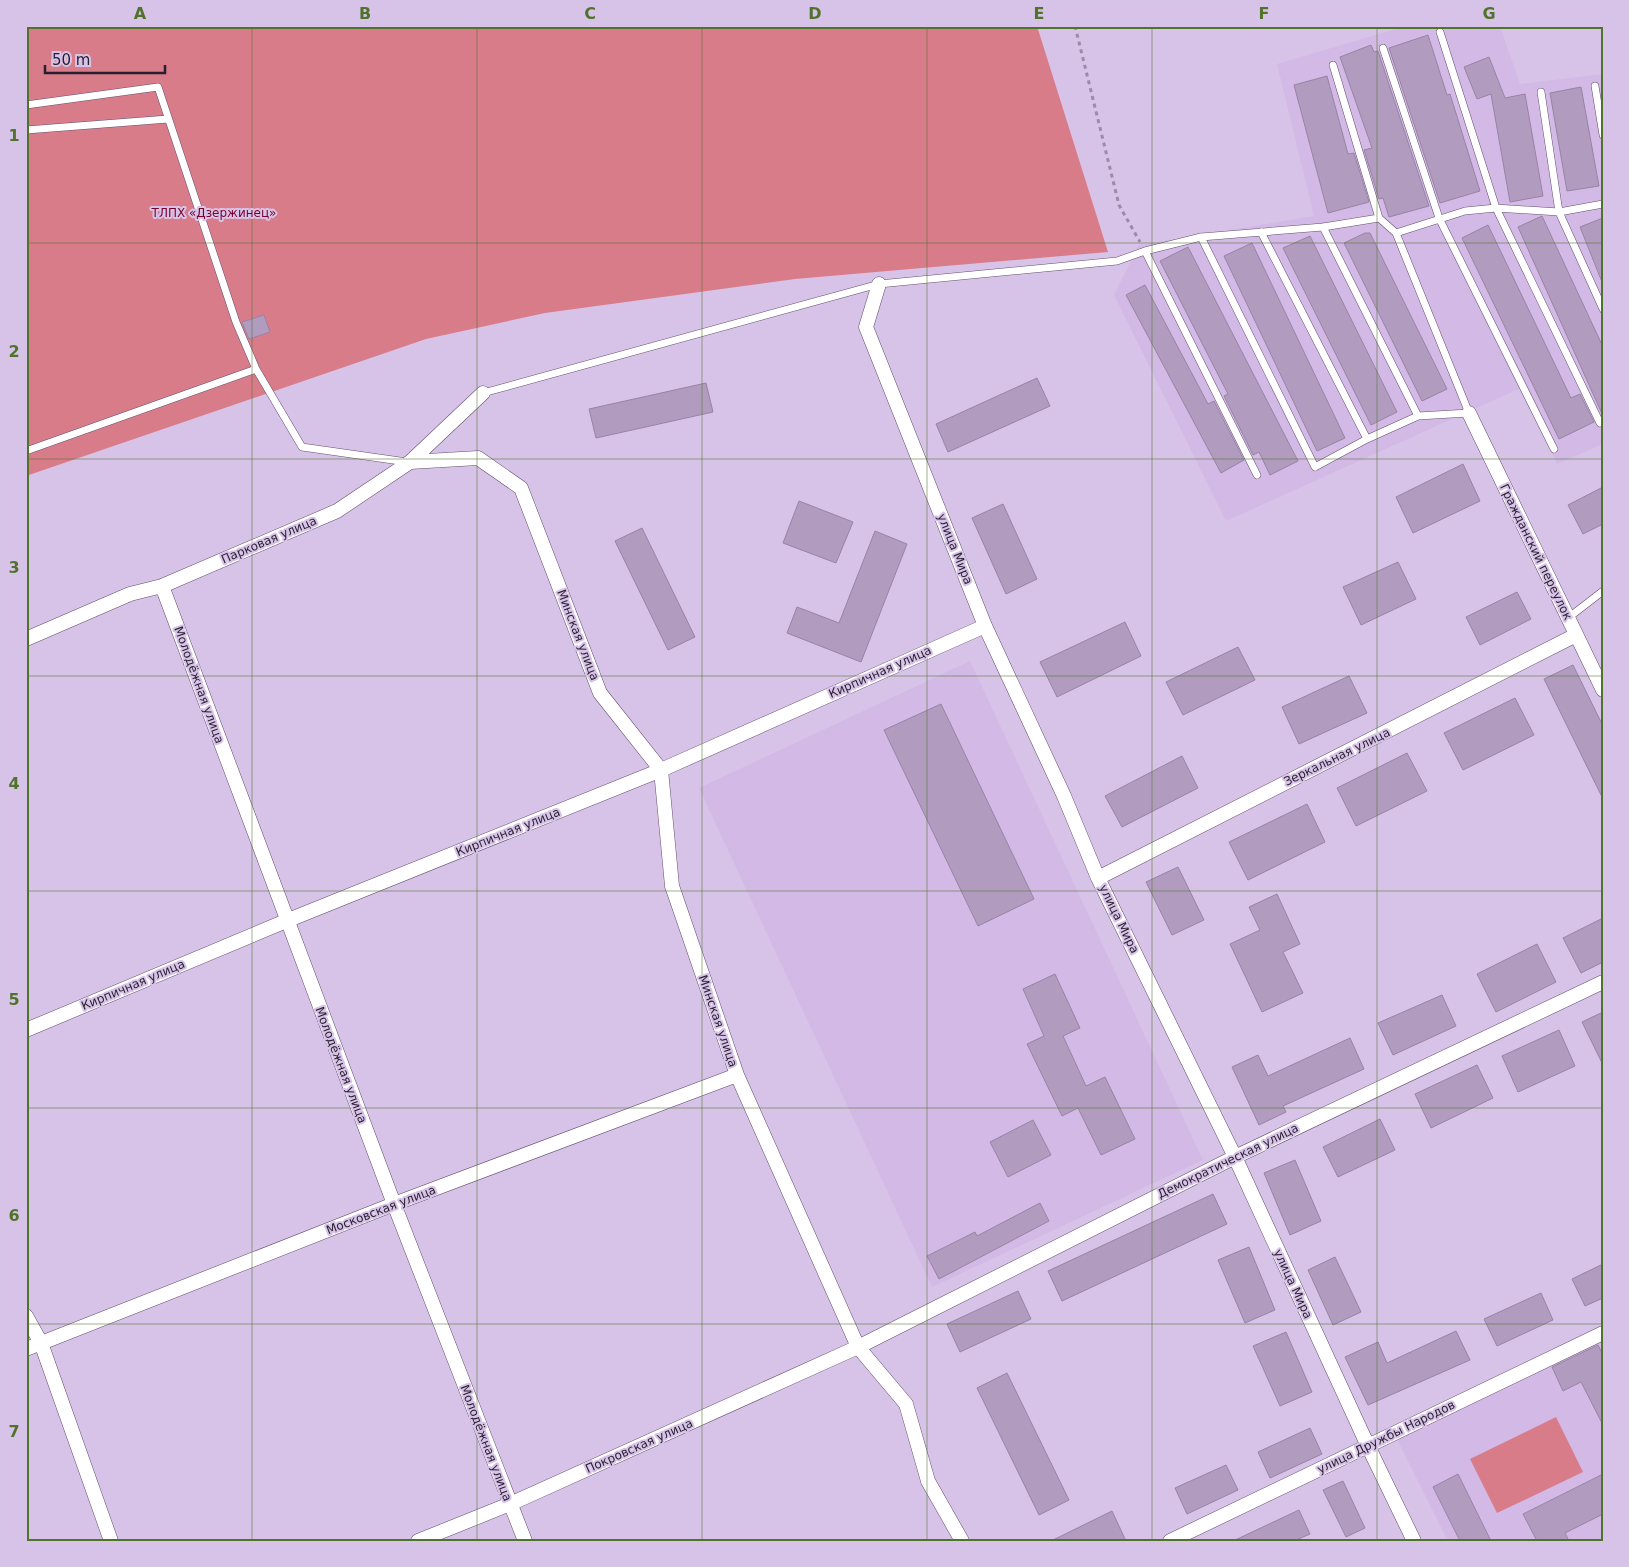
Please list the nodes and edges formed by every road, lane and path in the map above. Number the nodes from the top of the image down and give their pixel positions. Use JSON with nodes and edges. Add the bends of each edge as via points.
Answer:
{"nodes":[{"id":1,"x":1075,"y":26,"type":"edge"},
{"id":2,"x":1440,"y":32,"type":"dead end"},
{"id":3,"x":1383,"y":48,"type":"dead end"},
{"id":4,"x":1333,"y":65,"type":"dead end"},
{"id":5,"x":1595,"y":86,"type":"dead end"},
{"id":6,"x":1541,"y":92,"type":"dead end"},
{"id":7,"x":26,"y":105,"type":"edge"},
{"id":8,"x":168,"y":118,"type":"junction"},
{"id":9,"x":26,"y":130,"type":"edge"},
{"id":10,"x":1603,"y":135,"type":"edge"},
{"id":11,"x":1603,"y":204,"type":"edge"},
{"id":12,"x":1496,"y":208,"type":"junction"},
{"id":13,"x":1559,"y":212,"type":"junction"},
{"id":14,"x":1379,"y":218,"type":"junction"},
{"id":15,"x":1439,"y":218,"type":"junction"},
{"id":16,"x":1323,"y":227,"type":"junction"},
{"id":17,"x":1261,"y":232,"type":"junction"},
{"id":18,"x":1396,"y":233,"type":"junction"},
{"id":19,"x":1201,"y":237,"type":"junction"},
{"id":20,"x":1145,"y":251,"type":"junction"},
{"id":21,"x":879,"y":284,"type":"junction"},
{"id":22,"x":1603,"y":309,"type":"edge"},
{"id":23,"x":256,"y":369,"type":"junction"},
{"id":24,"x":483,"y":393,"type":"joint"},
{"id":25,"x":1469,"y":413,"type":"junction"},
{"id":26,"x":1418,"y":416,"type":"junction"},
{"id":27,"x":1600,"y":423,"type":"dead end"},
{"id":28,"x":1367,"y":439,"type":"junction"},
{"id":29,"x":1554,"y":449,"type":"dead end"},
{"id":30,"x":26,"y":451,"type":"edge"},
{"id":31,"x":410,"y":462,"type":"junction"},
{"id":32,"x":1257,"y":475,"type":"dead end"},
{"id":33,"x":162,"y":586,"type":"junction"},
{"id":34,"x":1603,"y":591,"type":"edge"},
{"id":35,"x":1568,"y":618,"type":"junction"},
{"id":36,"x":985,"y":626,"type":"junction"},
{"id":37,"x":1576,"y":635,"type":"junction"},
{"id":38,"x":26,"y":639,"type":"edge"},
{"id":39,"x":1603,"y":690,"type":"edge"},
{"id":40,"x":661,"y":770,"type":"junction"},
{"id":41,"x":1098,"y":878,"type":"junction"},
{"id":42,"x":286,"y":921,"type":"junction"},
{"id":43,"x":1603,"y":982,"type":"edge"},
{"id":44,"x":26,"y":1030,"type":"edge"},
{"id":45,"x":737,"y":1076,"type":"junction"},
{"id":46,"x":1234,"y":1157,"type":"junction"},
{"id":47,"x":394,"y":1204,"type":"junction"},
{"id":48,"x":26,"y":1316,"type":"edge"},
{"id":49,"x":1603,"y":1333,"type":"edge"},
{"id":50,"x":41,"y":1343,"type":"junction"},
{"id":51,"x":858,"y":1347,"type":"junction"},
{"id":52,"x":26,"y":1349,"type":"edge"},
{"id":53,"x":1368,"y":1446,"type":"junction"},
{"id":54,"x":510,"y":1504,"type":"junction"},
{"id":55,"x":111,"y":1541,"type":"edge"},
{"id":56,"x":418,"y":1541,"type":"edge"},
{"id":57,"x":525,"y":1541,"type":"edge"},
{"id":58,"x":962,"y":1541,"type":"edge"},
{"id":59,"x":1170,"y":1541,"type":"edge"},
{"id":60,"x":1414,"y":1541,"type":"edge"}],
"edges":[{"from":1,"to":20,"type":"path","via":[[1119,205]]},
{"from":2,"to":12,"type":"lane"},
{"from":3,"to":15,"type":"lane"},
{"from":4,"to":14,"type":"lane"},
{"from":5,"to":10,"type":"lane"},
{"from":6,"to":13,"type":"lane"},
{"from":7,"to":8,"type":"lane","via":[[158,87]]},
{"from":8,"to":9,"type":"lane"},
{"from":8,"to":23,"type":"lane","via":[[236,322]]},
{"from":11,"to":13,"type":"lane"},
{"from":12,"to":13,"type":"lane"},
{"from":12,"to":15,"type":"lane","via":[[1465,210]]},
{"from":12,"to":27,"type":"lane"},
{"from":13,"to":22,"type":"lane"},
{"from":14,"to":16,"type":"lane"},
{"from":14,"to":18,"type":"lane"},
{"from":15,"to":18,"type":"lane"},
{"from":15,"to":29,"type":"lane"},
{"from":16,"to":17,"type":"lane"},
{"from":16,"to":26,"type":"lane"},
{"from":17,"to":19,"type":"lane"},
{"from":17,"to":28,"type":"lane"},
{"from":18,"to":25,"type":"lane"},
{"from":19,"to":20,"type":"lane"},
{"from":19,"to":28,"type":"lane","via":[[1315,467]]},
{"from":20,"to":21,"type":"lane","via":[[1117,262]]},
{"from":20,"to":32,"type":"lane"},
{"from":21,"to":24,"type":"lane"},
{"from":21,"to":36,"type":"street","name":"улица Мира","via":[[866,326]]},
{"from":23,"to":30,"type":"lane"},
{"from":23,"to":31,"type":"lane","via":[[302,447]]},
{"from":24,"to":31,"type":"street","name":"Парковая улица"},
{"from":25,"to":26,"type":"lane"},
{"from":25,"to":35,"type":"street","name":"Гражданский переулок"},
{"from":26,"to":28,"type":"lane"},
{"from":31,"to":33,"type":"street","name":"Парковая улица","via":[[336,511]]},
{"from":31,"to":40,"type":"street","name":"Минская улица","via":[[478,458],[521,488],[600,693]]},
{"from":33,"to":38,"type":"street","name":"Парковая улица","via":[[130,594]]},
{"from":33,"to":42,"type":"street","name":"Молодёжная улица"},
{"from":34,"to":35,"type":"lane"},
{"from":35,"to":37,"type":"street","name":"Гражданский переулок"},
{"from":36,"to":40,"type":"street","name":"Кирпичная улица"},
{"from":36,"to":41,"type":"street","name":"улица Мира","via":[[1064,796]]},
{"from":37,"to":39,"type":"street","name":"Гражданский переулок"},
{"from":37,"to":41,"type":"street","name":"Зеркальная улица"},
{"from":40,"to":42,"type":"street","name":"Кирпичная улица"},
{"from":40,"to":45,"type":"street","name":"Минская улица","via":[[672,886]]},
{"from":41,"to":46,"type":"street","name":"улица Мира"},
{"from":42,"to":44,"type":"street","name":"Кирпичная улица"},
{"from":42,"to":47,"type":"street","name":"Молодёжная улица"},
{"from":43,"to":46,"type":"street","name":"Демократическая улица"},
{"from":45,"to":47,"type":"street","name":"Московская улица"},
{"from":45,"to":51,"type":"street","name":"Минская улица"},
{"from":46,"to":51,"type":"street","name":"Демократическая улица"},
{"from":46,"to":53,"type":"street","name":"улица Мира"},
{"from":47,"to":50,"type":"street","name":"Московская улица"},
{"from":47,"to":54,"type":"street","name":"Молодёжная улица"},
{"from":48,"to":50,"type":"street"},
{"from":49,"to":53,"type":"street","name":"улица Дружбы Народов"},
{"from":50,"to":52,"type":"street","name":"Московская улица"},
{"from":50,"to":55,"type":"street"},
{"from":51,"to":54,"type":"street","name":"Покровская улица"},
{"from":51,"to":58,"type":"street","name":"Минская улица","via":[[906,1404],[928,1481]]},
{"from":53,"to":59,"type":"street","name":"улица Дружбы Народов"},
{"from":53,"to":60,"type":"street","name":"улица Мира"},
{"from":54,"to":56,"type":"street","name":"Покровская улица"},
{"from":54,"to":57,"type":"street","name":"Молодёжная улица"}]}
